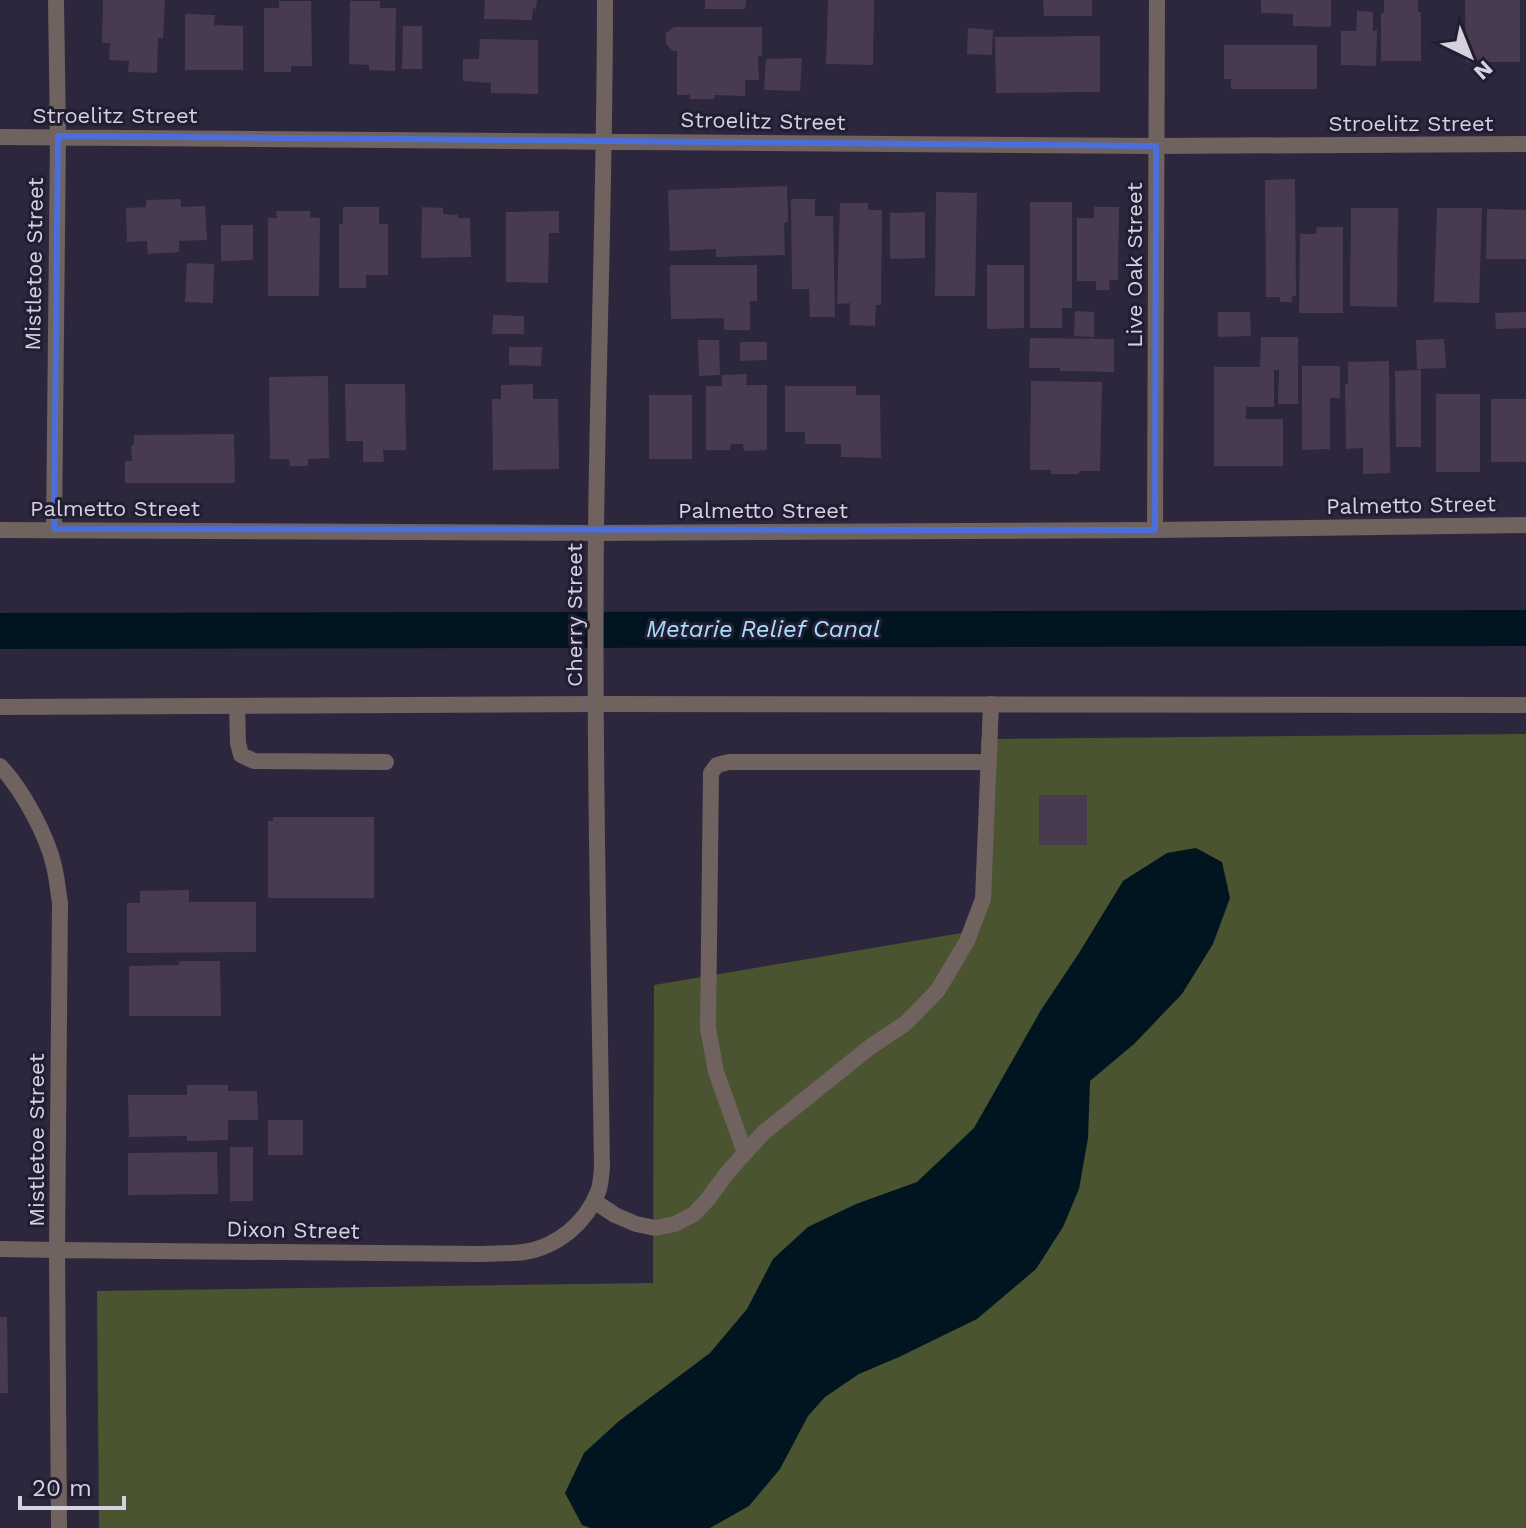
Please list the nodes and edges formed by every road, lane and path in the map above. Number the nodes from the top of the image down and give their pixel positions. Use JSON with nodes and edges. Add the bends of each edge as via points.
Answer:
{"nodes":[{"id":1,"x":56,"y":0,"type":"edge"},
{"id":2,"x":605,"y":0,"type":"edge"},
{"id":3,"x":1157,"y":0,"type":"edge"},
{"id":4,"x":58,"y":136,"type":"junction"},
{"id":5,"x":0,"y":137,"type":"edge"},
{"id":6,"x":605,"y":141,"type":"junction"},
{"id":7,"x":1526,"y":144,"type":"edge"},
{"id":8,"x":1156,"y":146,"type":"junction"},
{"id":9,"x":0,"y":522,"type":"edge"},
{"id":10,"x":1526,"y":525,"type":"edge"},
{"id":11,"x":54,"y":529,"type":"junction"},
{"id":12,"x":0,"y":530,"type":"edge"},
{"id":13,"x":1155,"y":530,"type":"junction"},
{"id":14,"x":596,"y":533,"type":"junction"},
{"id":15,"x":596,"y":704,"type":"junction"},
{"id":16,"x":991,"y":704,"type":"junction"},
{"id":17,"x":1526,"y":705,"type":"edge"},
{"id":18,"x":237,"y":706,"type":"junction"},
{"id":19,"x":0,"y":707,"type":"edge"},
{"id":20,"x":386,"y":762,"type":"dead end"},
{"id":21,"x":988,"y":762,"type":"junction"},
{"id":22,"x":0,"y":766,"type":"edge"},
{"id":23,"x":745,"y":1153,"type":"junction"},
{"id":24,"x":594,"y":1201,"type":"junction"},
{"id":25,"x":578,"y":1224,"type":"joint"},
{"id":26,"x":0,"y":1249,"type":"edge"},
{"id":27,"x":57,"y":1250,"type":"junction"},
{"id":28,"x":59,"y":1528,"type":"edge"}],
"edges":[{"from":1,"to":4,"type":"street","name":"Mistletoe Street"},
{"from":2,"to":6,"type":"street","name":"Cherry Street"},
{"from":3,"to":8,"type":"street","name":"Live Oak Street"},
{"from":4,"to":5,"type":"street","name":"Stroelitz Street"},
{"from":4,"to":6,"type":"street","name":"Stroelitz Street"},
{"from":4,"to":11,"type":"street","name":"Mistletoe Street"},
{"from":6,"to":8,"type":"street","name":"Stroelitz Street"},
{"from":6,"to":14,"type":"street","name":"Cherry Street"},
{"from":7,"to":8,"type":"street","name":"Stroelitz Street"},
{"from":8,"to":13,"type":"street","name":"Live Oak Street"},
{"from":9,"to":11,"type":"street"},
{"from":10,"to":13,"type":"street","name":"Palmetto Street"},
{"from":11,"to":12,"type":"street","name":"Palmetto Street"},
{"from":11,"to":14,"type":"street","name":"Palmetto Street"},
{"from":13,"to":14,"type":"street","name":"Palmetto Street"},
{"from":14,"to":15,"type":"street","name":"Cherry Street"},
{"from":15,"to":16,"type":"street"},
{"from":15,"to":18,"type":"street"},
{"from":15,"to":24,"type":"street","name":"Cherry Street","via":[[602,1168]]},
{"from":16,"to":17,"type":"street"},
{"from":16,"to":21,"type":"street"},
{"from":18,"to":19,"type":"street"},
{"from":18,"to":20,"type":"street","via":[[241,755],[254,761]]},
{"from":21,"to":23,"type":"street","via":[[983,899],[967,941],[938,990],[906,1023],[763,1133]]},
{"from":21,"to":23,"type":"street","via":[[729,762],[711,773],[708,1028],[716,1072]]},
{"from":22,"to":27,"type":"street","name":"Mistletoe Street","via":[[35,818],[53,863],[60,903]]},
{"from":23,"to":24,"type":"street","via":[[694,1214],[675,1224],[636,1224]]},
{"from":24,"to":25,"type":"street","name":"Cherry Street"},
{"from":25,"to":27,"type":"street","name":"Dixon Street","via":[[559,1239],[525,1252]]},
{"from":26,"to":27,"type":"street","name":"Dixon Street"},
{"from":27,"to":28,"type":"street","name":"Mistletoe Street"}]}
